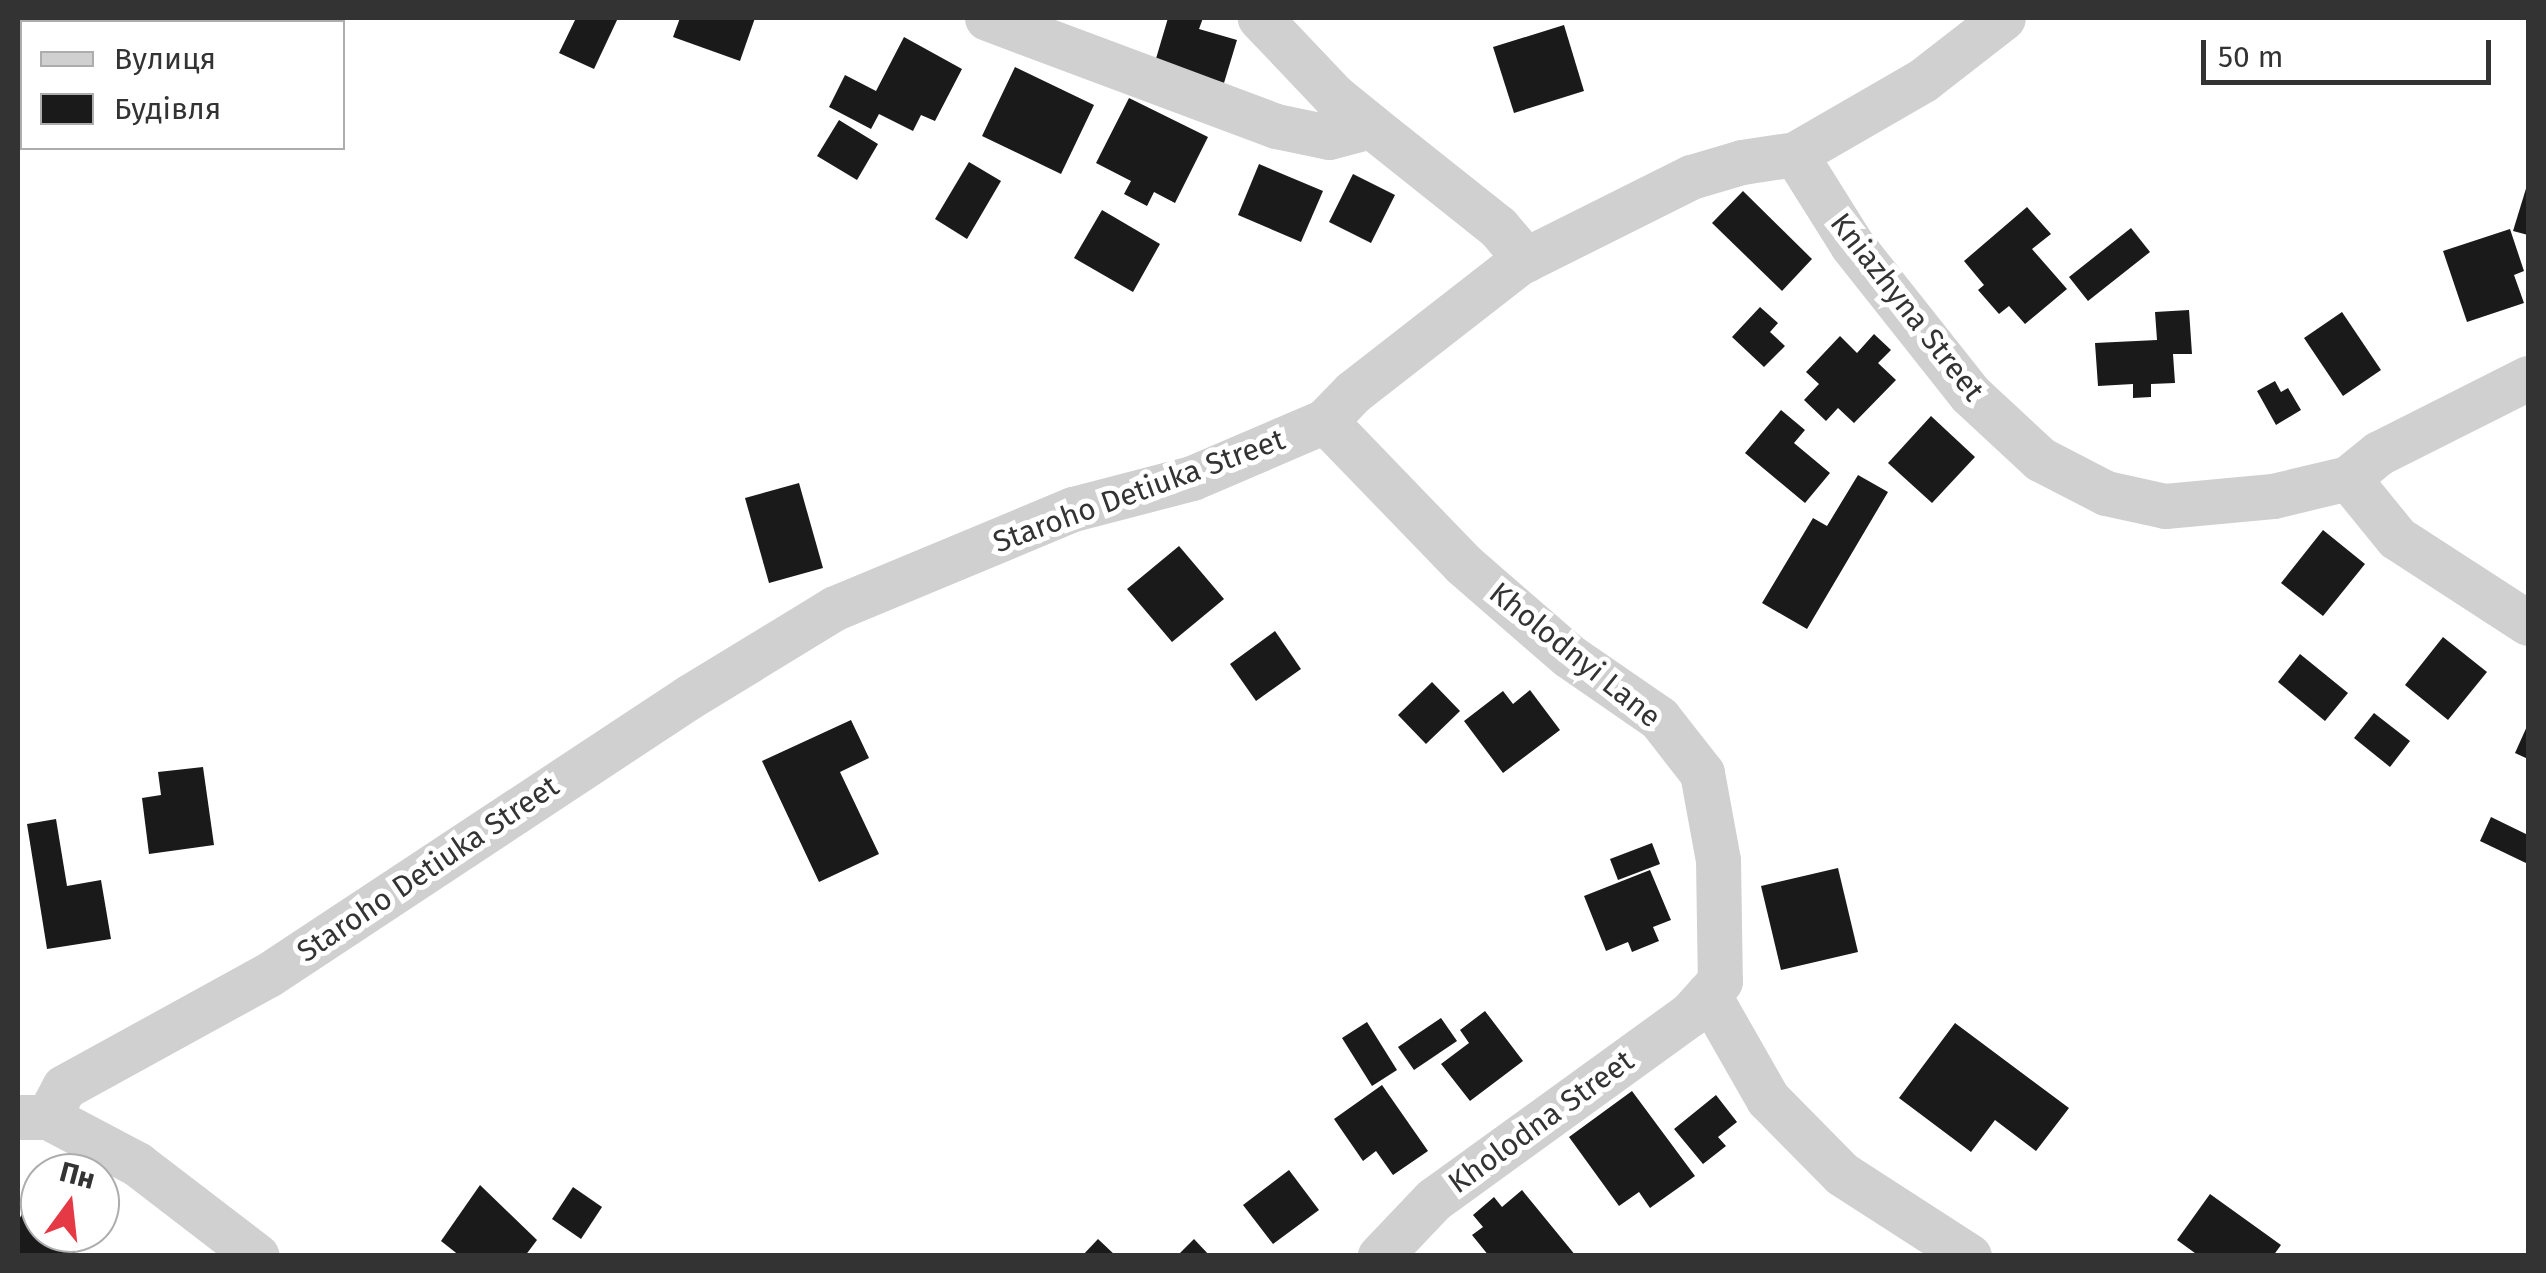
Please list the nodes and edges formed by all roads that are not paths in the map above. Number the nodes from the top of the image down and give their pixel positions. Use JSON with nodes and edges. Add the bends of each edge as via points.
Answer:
{"nodes":[{"id":1,"x":988,"y":18,"type":"edge"},
{"id":2,"x":1260,"y":18,"type":"edge"},
{"id":3,"x":2003,"y":18,"type":"edge"},
{"id":4,"x":1371,"y":126,"type":"junction"},
{"id":5,"x":1795,"y":154,"type":"junction"},
{"id":6,"x":1526,"y":260,"type":"junction"},
{"id":7,"x":2528,"y":378,"type":"edge"},
{"id":8,"x":1325,"y":421,"type":"junction"},
{"id":9,"x":2348,"y":478,"type":"junction"},
{"id":10,"x":2528,"y":624,"type":"edge"},
{"id":11,"x":1708,"y":994,"type":"junction"},
{"id":12,"x":33,"y":1117,"type":"edge"},
{"id":13,"x":257,"y":1256,"type":"edge"},
{"id":14,"x":1380,"y":1256,"type":"edge"},
{"id":15,"x":1969,"y":1256,"type":"edge"}],
"edges":[{"from":1,"to":4,"type":"street","via":[[1276,126],[1328,137]]},
{"from":2,"to":4,"type":"street"},
{"from":3,"to":5,"type":"street","name":"Staroho Detiuka Street","via":[[1923,80]]},
{"from":4,"to":6,"type":"street","via":[[1498,227]]},
{"from":5,"to":6,"type":"street","name":"Staroho Detiuka Street","via":[[1691,178]]},
{"from":5,"to":9,"type":"street","name":"Kniazhyna Street","via":[[1908,318],[1970,394],[2040,458],[2106,493],[2166,506],[2274,496]]},
{"from":6,"to":8,"type":"street","name":"Staroho Detiuka Street","via":[[1353,392]]},
{"from":7,"to":9,"type":"street","name":"Kniazhyna Street","via":[[2379,454]]},
{"from":8,"to":11,"type":"street","name":"Kholodnyi Lane","via":[[1462,564],[1569,656],[1659,718],[1702,773],[1718,860],[1720,981]]},
{"from":8,"to":12,"type":"street","name":"Staroho Detiuka Street","via":[[1192,478],[1073,508],[835,608],[268,975],[64,1087]]},
{"from":9,"to":10,"type":"street","via":[[2397,538]]},
{"from":11,"to":14,"type":"street","name":"Kholodna Street","via":[[1690,1014],[1434,1199]]},
{"from":11,"to":15,"type":"street","via":[[1768,1099],[1842,1174]]},
{"from":12,"to":13,"type":"street","via":[[137,1164]]}]}
